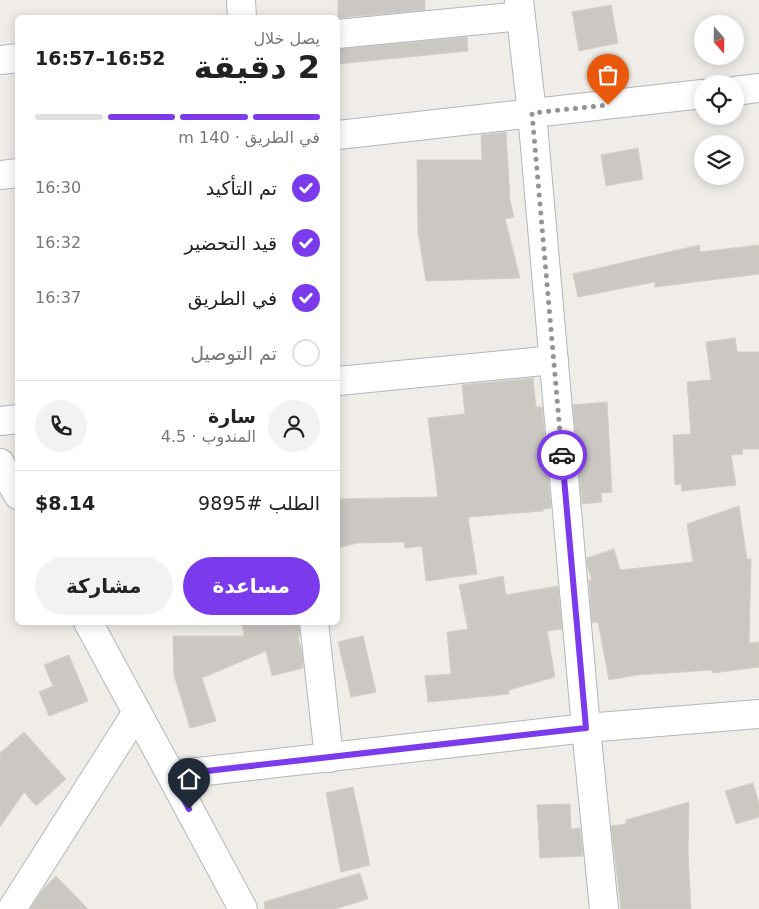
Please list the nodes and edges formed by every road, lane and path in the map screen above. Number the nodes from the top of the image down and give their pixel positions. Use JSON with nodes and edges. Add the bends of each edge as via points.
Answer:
{"nodes":[{"id":1,"x":241,"y":0,"type":"edge"},
{"id":2,"x":520,"y":8,"type":"edge"},
{"id":3,"x":242,"y":15,"type":"edge"},
{"id":4,"x":340,"y":34,"type":"edge"},
{"id":5,"x":15,"y":58,"type":"edge"},
{"id":6,"x":0,"y":60,"type":"edge"},
{"id":7,"x":759,"y":88,"type":"edge"},
{"id":8,"x":744,"y":90,"type":"edge"},
{"id":9,"x":694,"y":95,"type":"edge"},
{"id":10,"x":532,"y":113,"type":"junction"},
{"id":11,"x":340,"y":136,"type":"edge"},
{"id":12,"x":15,"y":173,"type":"edge"},
{"id":13,"x":0,"y":175,"type":"edge"},
{"id":14,"x":554,"y":360,"type":"junction"},
{"id":15,"x":340,"y":381,"type":"edge"},
{"id":16,"x":15,"y":419,"type":"edge"},
{"id":17,"x":0,"y":421,"type":"edge"},
{"id":18,"x":0,"y":463,"type":"edge"},
{"id":19,"x":15,"y":490,"type":"edge"},
{"id":20,"x":90,"y":625,"type":"edge"},
{"id":21,"x":314,"y":625,"type":"edge"},
{"id":22,"x":136,"y":712,"type":"junction"},
{"id":23,"x":759,"y":714,"type":"edge"},
{"id":24,"x":586,"y":728,"type":"junction"},
{"id":25,"x":329,"y":758,"type":"junction"},
{"id":26,"x":171,"y":775,"type":"junction"},
{"id":27,"x":12,"y":909,"type":"edge"},
{"id":28,"x":243,"y":909,"type":"edge"},
{"id":29,"x":604,"y":909,"type":"edge"}],
"edges":[{"from":1,"to":3,"type":"street"},
{"from":2,"to":4,"type":"street"},
{"from":2,"to":10,"type":"street"},
{"from":5,"to":6,"type":"street"},
{"from":7,"to":8,"type":"street"},
{"from":9,"to":10,"type":"street"},
{"from":10,"to":11,"type":"street"},
{"from":10,"to":14,"type":"street"},
{"from":12,"to":13,"type":"street"},
{"from":14,"to":15,"type":"street"},
{"from":14,"to":24,"type":"street"},
{"from":16,"to":17,"type":"street"},
{"from":18,"to":19,"type":"street"},
{"from":20,"to":22,"type":"street"},
{"from":21,"to":25,"type":"street"},
{"from":22,"to":26,"type":"street"},
{"from":22,"to":27,"type":"street"},
{"from":23,"to":24,"type":"street"},
{"from":24,"to":25,"type":"street"},
{"from":24,"to":29,"type":"street"},
{"from":25,"to":26,"type":"street"},
{"from":26,"to":28,"type":"street"}]}
